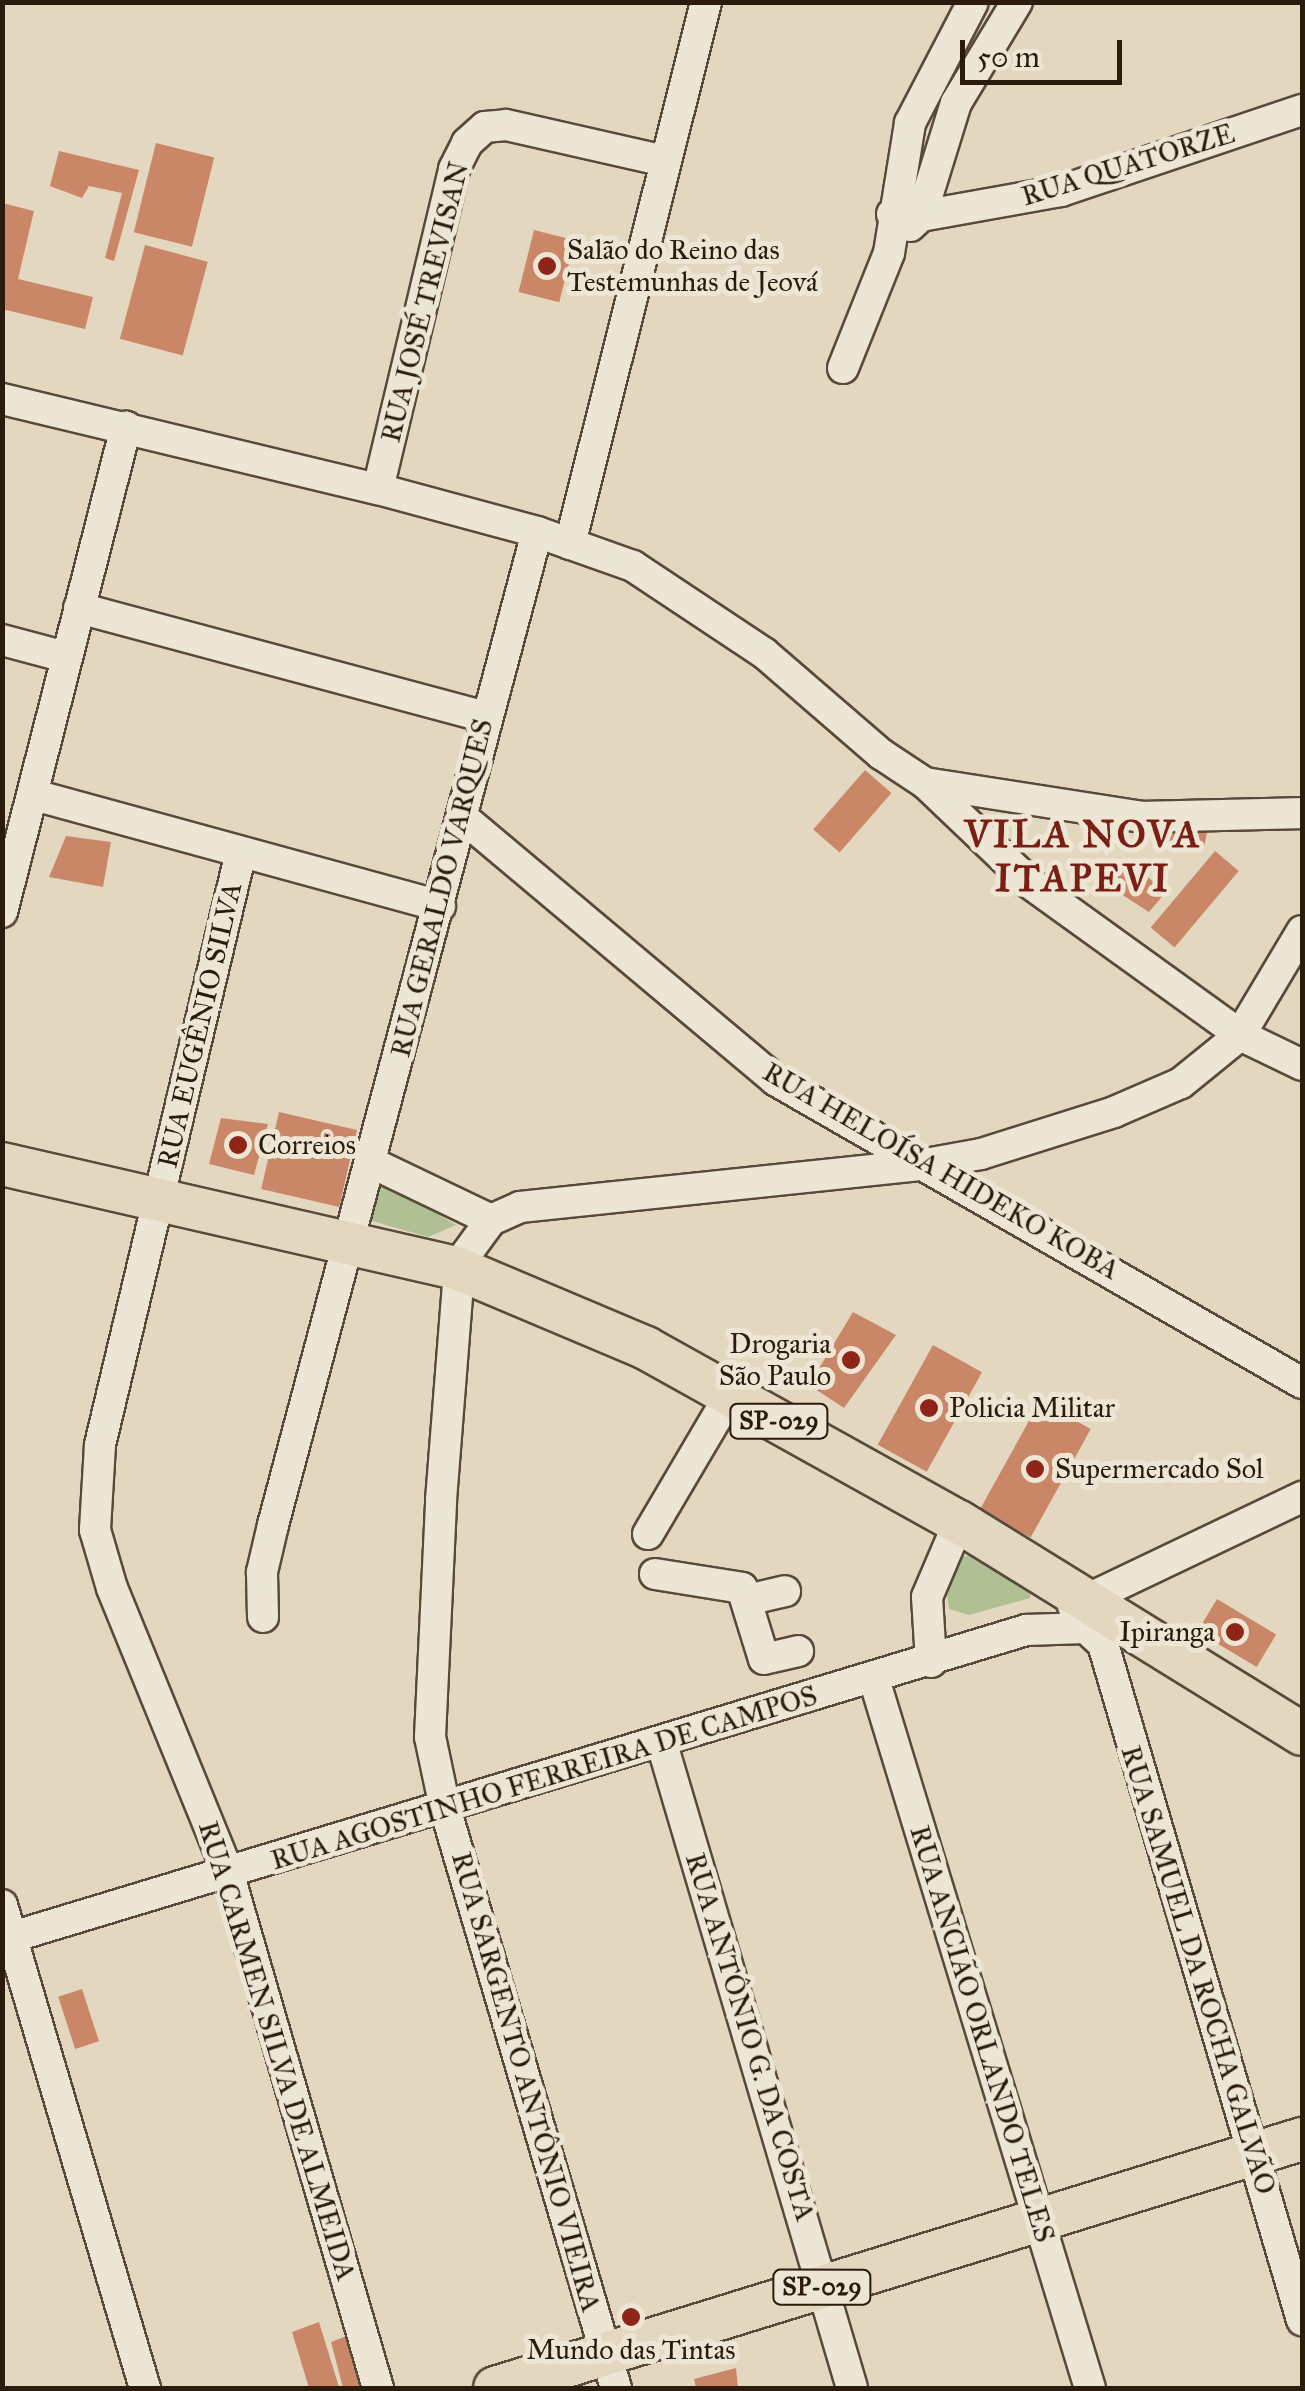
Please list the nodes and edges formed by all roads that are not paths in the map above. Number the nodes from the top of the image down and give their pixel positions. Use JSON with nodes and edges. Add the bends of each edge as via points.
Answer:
{"nodes":[{"id":1,"x":706,"y":2,"type":"edge"},
{"id":2,"x":973,"y":2,"type":"edge"},
{"id":3,"x":1017,"y":2,"type":"edge"},
{"id":4,"x":1302,"y":110,"type":"edge"},
{"id":5,"x":664,"y":162,"type":"junction"},
{"id":6,"x":907,"y":215,"type":"junction"},
{"id":7,"x":843,"y":368,"type":"dead end"},
{"id":8,"x":2,"y":399,"type":"edge"},
{"id":9,"x":126,"y":427,"type":"junction"},
{"id":10,"x":378,"y":489,"type":"junction"},
{"id":11,"x":537,"y":532,"type":"junction"},
{"id":12,"x":570,"y":544,"type":"junction"},
{"id":13,"x":79,"y":608,"type":"junction"},
{"id":14,"x":2,"y":640,"type":"edge"},
{"id":15,"x":66,"y":657,"type":"junction"},
{"id":16,"x":485,"y":717,"type":"junction"},
{"id":17,"x":925,"y":782,"type":"junction"},
{"id":18,"x":34,"y":795,"type":"junction"},
{"id":19,"x":1302,"y":814,"type":"edge"},
{"id":20,"x":462,"y":816,"type":"junction"},
{"id":21,"x":241,"y":852,"type":"junction"},
{"id":22,"x":440,"y":906,"type":"junction"},
{"id":23,"x":2,"y":912,"type":"edge"},
{"id":24,"x":1302,"y":931,"type":"edge"},
{"id":25,"x":1240,"y":1034,"type":"junction"},
{"id":26,"x":1302,"y":1065,"type":"edge"},
{"id":27,"x":370,"y":1162,"type":"junction"},
{"id":28,"x":2,"y":1164,"type":"edge"},
{"id":29,"x":920,"y":1165,"type":"junction"},
{"id":30,"x":159,"y":1198,"type":"junction"},
{"id":31,"x":490,"y":1220,"type":"junction"},
{"id":32,"x":344,"y":1244,"type":"junction"},
{"id":33,"x":459,"y":1269,"type":"junction"},
{"id":34,"x":1302,"y":1382,"type":"edge"},
{"id":35,"x":730,"y":1395,"type":"junction"},
{"id":36,"x":1302,"y":1497,"type":"edge"},
{"id":37,"x":959,"y":1522,"type":"junction"},
{"id":38,"x":648,"y":1534,"type":"dead end"},
{"id":39,"x":655,"y":1574,"type":"dead end"},
{"id":40,"x":784,"y":1592,"type":"dead end"},
{"id":41,"x":746,"y":1600,"type":"junction"},
{"id":42,"x":1086,"y":1614,"type":"junction"},
{"id":43,"x":263,"y":1617,"type":"dead end"},
{"id":44,"x":798,"y":1652,"type":"dead end"},
{"id":45,"x":930,"y":1662,"type":"junction"},
{"id":46,"x":874,"y":1679,"type":"junction"},
{"id":47,"x":1302,"y":1734,"type":"edge"},
{"id":48,"x":662,"y":1744,"type":"junction"},
{"id":49,"x":445,"y":1808,"type":"junction"},
{"id":50,"x":228,"y":1872,"type":"junction"},
{"id":51,"x":2,"y":1905,"type":"edge"},
{"id":52,"x":8,"y":1939,"type":"edge"},
{"id":53,"x":1276,"y":2148,"type":"edge"},
{"id":54,"x":1040,"y":2222,"type":"junction"},
{"id":55,"x":1302,"y":2268,"type":"edge"},
{"id":56,"x":824,"y":2287,"type":"junction"},
{"id":57,"x":1302,"y":2320,"type":"edge"},
{"id":58,"x":611,"y":2374,"type":"edge"},
{"id":59,"x":145,"y":2388,"type":"edge"},
{"id":60,"x":378,"y":2388,"type":"edge"},
{"id":61,"x":495,"y":2388,"type":"edge"},
{"id":62,"x":852,"y":2388,"type":"edge"},
{"id":63,"x":1090,"y":2388,"type":"edge"}],
"edges":[{"from":1,"to":5,"type":"street"},
{"from":2,"to":6,"type":"street","via":[[916,106]]},
{"from":3,"to":6,"type":"street","via":[[956,103]]},
{"from":4,"to":6,"type":"street","name":"RUA QUATORZE","via":[[1060,190]]},
{"from":5,"to":10,"type":"street","name":"RUA JOSÉ TREVISAN","via":[[506,125],[485,127],[467,143],[450,187]]},
{"from":5,"to":12,"type":"street"},
{"from":6,"to":7,"type":"street"},
{"from":8,"to":9,"type":"street"},
{"from":9,"to":10,"type":"street"},
{"from":9,"to":13,"type":"street"},
{"from":10,"to":11,"type":"street"},
{"from":11,"to":12,"type":"street"},
{"from":11,"to":16,"type":"street","name":"RUA GERALDO VARQUES"},
{"from":12,"to":17,"type":"street","via":[[633,566],[687,598]]},
{"from":13,"to":15,"type":"street"},
{"from":13,"to":16,"type":"street"},
{"from":14,"to":15,"type":"street"},
{"from":15,"to":18,"type":"street"},
{"from":16,"to":20,"type":"street","name":"RUA GERALDO VARQUES"},
{"from":17,"to":19,"type":"street","via":[[1143,817]]},
{"from":17,"to":25,"type":"street","via":[[1031,884]]},
{"from":18,"to":21,"type":"street"},
{"from":18,"to":23,"type":"street"},
{"from":20,"to":22,"type":"street","name":"RUA GERALDO VARQUES"},
{"from":20,"to":29,"type":"street","name":"RUA HELOÍSA HIDEKO KOBA","via":[[726,1045]]},
{"from":21,"to":22,"type":"street"},
{"from":21,"to":30,"type":"street","name":"RUA EUGÊNIO SILVA"},
{"from":22,"to":27,"type":"street","name":"RUA GERALDO VARQUES"},
{"from":24,"to":25,"type":"street"},
{"from":25,"to":26,"type":"street"},
{"from":25,"to":29,"type":"street","via":[[1162,1094],[981,1154]]},
{"from":27,"to":31,"type":"street"},
{"from":27,"to":32,"type":"street","name":"RUA GERALDO VARQUES"},
{"from":28,"to":30,"type":"highway","number":"SP-029"},
{"from":29,"to":31,"type":"street","via":[[552,1201]]},
{"from":29,"to":34,"type":"street","name":"RUA HELOÍSA HIDEKO KOBA","via":[[1109,1266]]},
{"from":30,"to":32,"type":"highway","number":"SP-029"},
{"from":30,"to":50,"type":"street","name":"RUA CARMEN SILVA DE ALMEIDA","via":[[100,1445],[95,1530],[112,1588]]},
{"from":31,"to":33,"type":"street"},
{"from":32,"to":33,"type":"highway","number":"SP-029"},
{"from":32,"to":43,"type":"street","name":"RUA GERALDO VARQUES","via":[[262,1572]]},
{"from":33,"to":35,"type":"highway","number":"SP-029","via":[[646,1348]]},
{"from":33,"to":49,"type":"street","name":"RUA SARGENTO ANTÔNIO VIEIRA","via":[[430,1688],[430,1737]]},
{"from":35,"to":37,"type":"highway","number":"SP-029"},
{"from":35,"to":38,"type":"street"},
{"from":36,"to":42,"type":"street"},
{"from":37,"to":42,"type":"highway","number":"SP-029"},
{"from":37,"to":45,"type":"street","via":[[927,1598]]},
{"from":39,"to":41,"type":"street","via":[[739,1587]]},
{"from":40,"to":41,"type":"street"},
{"from":41,"to":44,"type":"street","via":[[764,1659]]},
{"from":42,"to":45,"type":"street","name":"RUA AGOSTINHO FERREIRA DE CAMPOS"},
{"from":42,"to":47,"type":"highway","number":"SP-029"},
{"from":42,"to":53,"type":"street","name":"RUA SAMUEL DA ROCHA GALVÃO","via":[[1103,1644]]},
{"from":45,"to":46,"type":"street","name":"RUA AGOSTINHO FERREIRA DE CAMPOS"},
{"from":46,"to":48,"type":"street","name":"RUA AGOSTINHO FERREIRA DE CAMPOS"},
{"from":46,"to":54,"type":"street","name":"RUA ANCIÃO ORLANDO TELES"},
{"from":48,"to":49,"type":"street","name":"RUA AGOSTINHO FERREIRA DE CAMPOS"},
{"from":48,"to":56,"type":"street","name":"RUA ANTÔNIO G. DA COSTA"},
{"from":49,"to":50,"type":"street","name":"RUA AGOSTINHO FERREIRA DE CAMPOS"},
{"from":49,"to":58,"type":"street","name":"RUA SARGENTO ANTÔNIO VIEIRA"},
{"from":50,"to":52,"type":"street","name":"RUA AGOSTINHO FERREIRA DE CAMPOS"},
{"from":50,"to":60,"type":"street","name":"RUA CARMEN SILVA DE ALMEIDA"},
{"from":51,"to":52,"type":"street"},
{"from":52,"to":59,"type":"street"},
{"from":53,"to":54,"type":"highway","number":"SP-029"},
{"from":53,"to":55,"type":"street","name":"RUA SAMUEL DA ROCHA GALVÃO"},
{"from":53,"to":57,"type":"street","name":"RUA SAMUEL DA ROCHA GALVÃO"},
{"from":54,"to":56,"type":"highway","number":"SP-029"},
{"from":54,"to":63,"type":"street","name":"RUA ANCIÃO ORLANDO TELES"},
{"from":56,"to":58,"type":"highway","number":"SP-029"},
{"from":56,"to":62,"type":"street","name":"RUA ANTÔNIO G. DA COSTA"},
{"from":58,"to":61,"type":"highway","number":"SP-029"}]}
